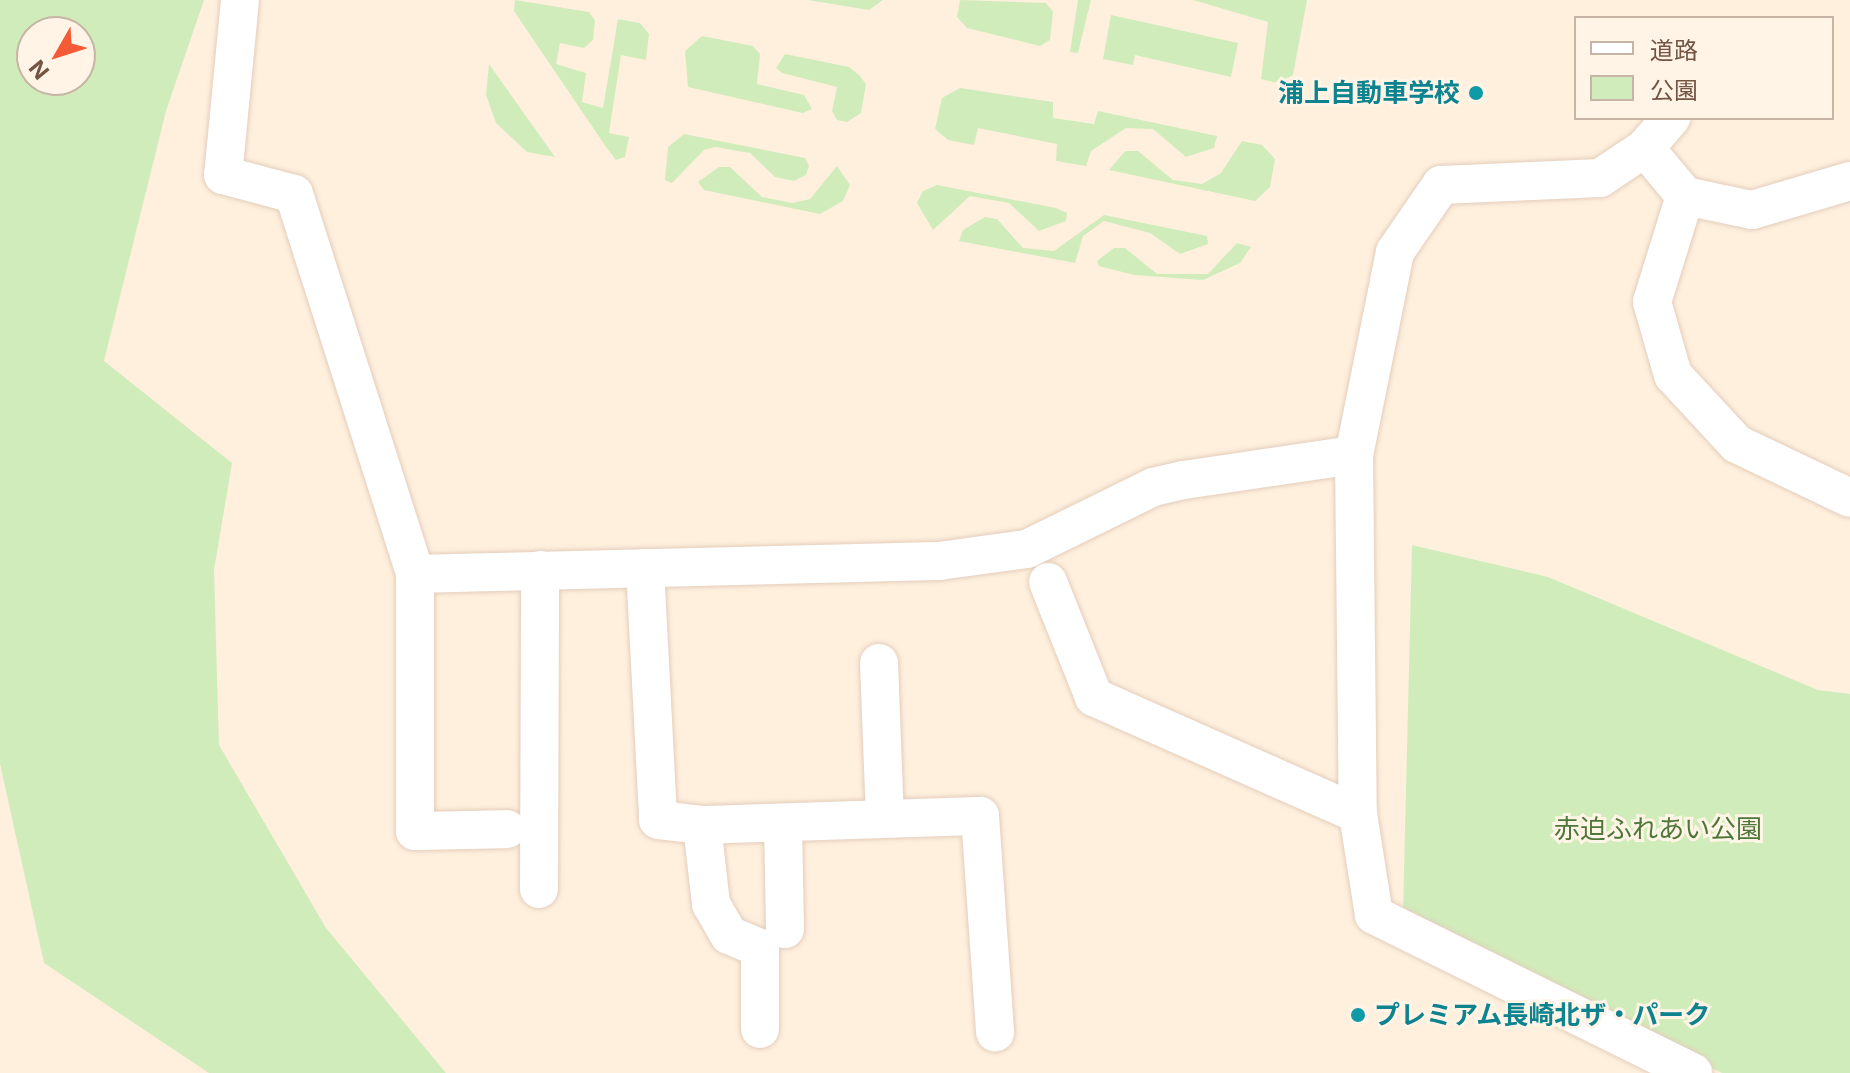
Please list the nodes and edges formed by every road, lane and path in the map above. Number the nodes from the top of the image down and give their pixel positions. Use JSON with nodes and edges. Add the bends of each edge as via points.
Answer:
{"nodes":[{"id":1,"x":240,"y":0,"type":"edge"},
{"id":2,"x":1669,"y":120,"type":"edge"},
{"id":3,"x":1645,"y":148,"type":"junction"},
{"id":4,"x":1850,"y":181,"type":"edge"},
{"id":5,"x":1685,"y":196,"type":"junction"},
{"id":6,"x":1354,"y":455,"type":"junction"},
{"id":7,"x":1850,"y":498,"type":"edge"},
{"id":8,"x":645,"y":568,"type":"junction"},
{"id":9,"x":540,"y":570,"type":"junction"},
{"id":10,"x":415,"y":574,"type":"junction"},
{"id":11,"x":1048,"y":582,"type":"dead end"},
{"id":12,"x":879,"y":663,"type":"dead end"},
{"id":13,"x":1358,"y":814,"type":"junction"},
{"id":14,"x":885,"y":818,"type":"junction"},
{"id":15,"x":783,"y":824,"type":"junction"},
{"id":16,"x":702,"y":825,"type":"junction"},
{"id":17,"x":507,"y":829,"type":"dead end"},
{"id":18,"x":539,"y":889,"type":"dead end"},
{"id":19,"x":785,"y":929,"type":"dead end"},
{"id":20,"x":760,"y":1029,"type":"dead end"},
{"id":21,"x":995,"y":1032,"type":"dead end"},
{"id":22,"x":1693,"y":1073,"type":"edge"}],
"edges":[{"from":1,"to":10,"type":"street","via":[[223,175],[294,194]]},
{"from":2,"to":3,"type":"street"},
{"from":3,"to":5,"type":"street"},
{"from":3,"to":6,"type":"street","via":[[1600,178],[1441,185],[1395,252]]},
{"from":4,"to":5,"type":"street","via":[[1752,210]]},
{"from":5,"to":7,"type":"street","via":[[1652,302],[1673,375],[1737,444]]},
{"from":6,"to":8,"type":"street","via":[[1153,487],[1027,549],[939,561]]},
{"from":6,"to":13,"type":"street"},
{"from":8,"to":9,"type":"street"},
{"from":8,"to":16,"type":"street","via":[[658,820]]},
{"from":9,"to":10,"type":"street"},
{"from":9,"to":18,"type":"street"},
{"from":10,"to":17,"type":"street","via":[[415,831]]},
{"from":11,"to":13,"type":"street","via":[[1094,697]]},
{"from":12,"to":14,"type":"street"},
{"from":13,"to":22,"type":"street","via":[[1374,915]]},
{"from":14,"to":15,"type":"street"},
{"from":14,"to":21,"type":"street","via":[[980,816]]},
{"from":15,"to":16,"type":"street"},
{"from":15,"to":19,"type":"street"},
{"from":16,"to":20,"type":"street","via":[[711,904],[729,935],[760,948]]}]}
